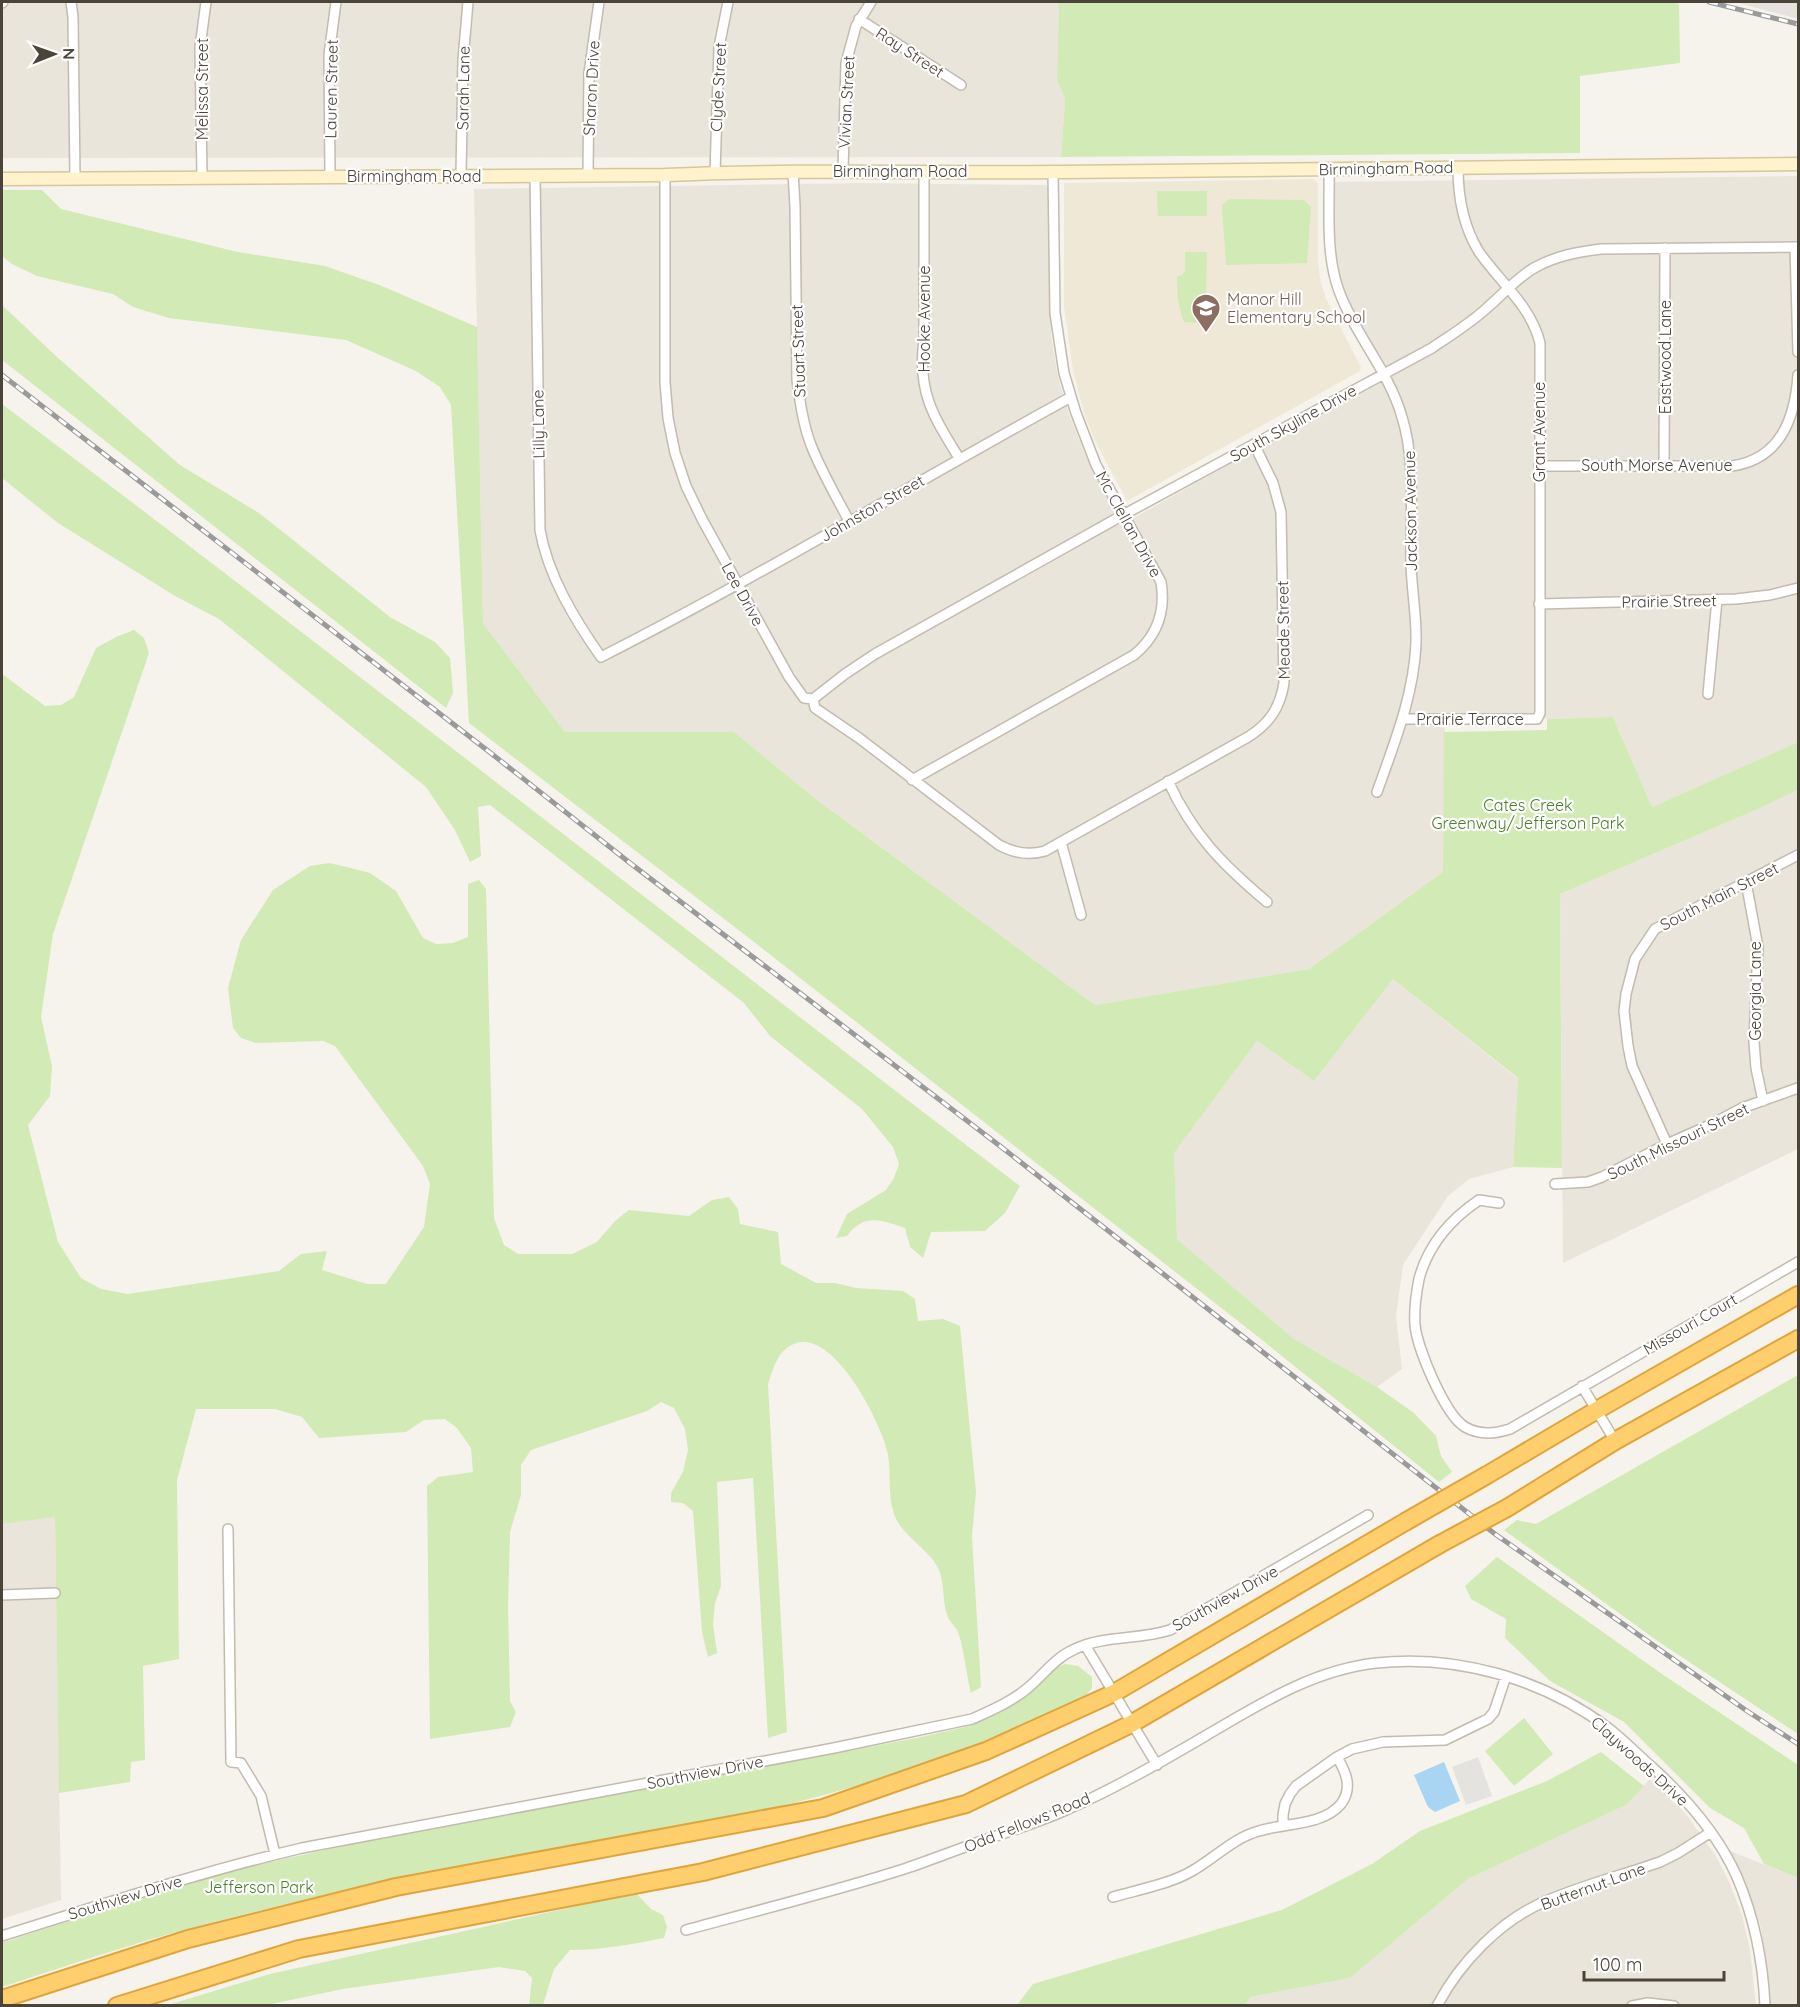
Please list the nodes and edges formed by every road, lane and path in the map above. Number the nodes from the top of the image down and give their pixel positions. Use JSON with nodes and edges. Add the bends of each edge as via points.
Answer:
{"nodes":[{"id":1,"x":71,"y":2,"type":"edge"},
{"id":2,"x":206,"y":2,"type":"edge"},
{"id":3,"x":336,"y":2,"type":"edge"},
{"id":4,"x":468,"y":2,"type":"edge"},
{"id":5,"x":599,"y":2,"type":"edge"},
{"id":6,"x":728,"y":2,"type":"edge"},
{"id":7,"x":871,"y":2,"type":"edge"},
{"id":8,"x":859,"y":20,"type":"junction"},
{"id":9,"x":960,"y":85,"type":"dead end"},
{"id":10,"x":1798,"y":164,"type":"edge"},
{"id":11,"x":1458,"y":168,"type":"junction"},
{"id":12,"x":1329,"y":169,"type":"junction"},
{"id":13,"x":843,"y":171,"type":"junction"},
{"id":14,"x":924,"y":171,"type":"junction"},
{"id":15,"x":793,"y":172,"type":"junction"},
{"id":16,"x":1053,"y":172,"type":"junction"},
{"id":17,"x":715,"y":173,"type":"junction"},
{"id":18,"x":461,"y":175,"type":"junction"},
{"id":19,"x":535,"y":175,"type":"junction"},
{"id":20,"x":588,"y":175,"type":"junction"},
{"id":21,"x":665,"y":175,"type":"junction"},
{"id":22,"x":330,"y":176,"type":"junction"},
{"id":23,"x":202,"y":178,"type":"junction"},
{"id":24,"x":2,"y":179,"type":"edge"},
{"id":25,"x":75,"y":179,"type":"junction"},
{"id":26,"x":1797,"y":247,"type":"edge"},
{"id":27,"x":1665,"y":249,"type":"junction"},
{"id":28,"x":1508,"y":288,"type":"junction"},
{"id":29,"x":1798,"y":352,"type":"edge"},
{"id":30,"x":1383,"y":374,"type":"junction"},
{"id":31,"x":1798,"y":375,"type":"edge"},
{"id":32,"x":1071,"y":397,"type":"junction"},
{"id":33,"x":1254,"y":444,"type":"junction"},
{"id":34,"x":958,"y":458,"type":"junction"},
{"id":35,"x":1539,"y":466,"type":"junction"},
{"id":36,"x":1664,"y":466,"type":"junction"},
{"id":37,"x":1123,"y":515,"type":"junction"},
{"id":38,"x":849,"y":521,"type":"junction"},
{"id":39,"x":737,"y":584,"type":"junction"},
{"id":40,"x":1798,"y":588,"type":"edge"},
{"id":41,"x":1717,"y":600,"type":"junction"},
{"id":42,"x":1539,"y":604,"type":"junction"},
{"id":43,"x":601,"y":657,"type":"joint"},
{"id":44,"x":1708,"y":694,"type":"dead end"},
{"id":45,"x":813,"y":699,"type":"junction"},
{"id":46,"x":1402,"y":719,"type":"junction"},
{"id":47,"x":1537,"y":719,"type":"joint"},
{"id":48,"x":912,"y":780,"type":"junction"},
{"id":49,"x":1168,"y":781,"type":"junction"},
{"id":50,"x":1377,"y":792,"type":"dead end"},
{"id":51,"x":1062,"y":842,"type":"junction"},
{"id":52,"x":1798,"y":855,"type":"edge"},
{"id":53,"x":1746,"y":882,"type":"junction"},
{"id":54,"x":1267,"y":902,"type":"dead end"},
{"id":55,"x":1081,"y":915,"type":"dead end"},
{"id":56,"x":1798,"y":1088,"type":"edge"},
{"id":57,"x":1763,"y":1101,"type":"junction"},
{"id":58,"x":1667,"y":1144,"type":"junction"},
{"id":59,"x":1555,"y":1184,"type":"dead end"},
{"id":60,"x":1499,"y":1203,"type":"dead end"},
{"id":61,"x":1798,"y":1262,"type":"edge"},
{"id":62,"x":1798,"y":1295,"type":"edge"},
{"id":63,"x":1798,"y":1339,"type":"edge"},
{"id":64,"x":1582,"y":1386,"type":"junction"},
{"id":65,"x":1597,"y":1410,"type":"junction"},
{"id":66,"x":1615,"y":1441,"type":"junction"},
{"id":67,"x":1368,"y":1515,"type":"dead end"},
{"id":68,"x":228,"y":1529,"type":"dead end"},
{"id":69,"x":55,"y":1593,"type":"dead end"},
{"id":70,"x":2,"y":1595,"type":"edge"},
{"id":71,"x":1085,"y":1645,"type":"junction"},
{"id":72,"x":1384,"y":1662,"type":"joint"},
{"id":73,"x":1506,"y":1676,"type":"junction"},
{"id":74,"x":1114,"y":1694,"type":"junction"},
{"id":75,"x":1131,"y":1724,"type":"junction"},
{"id":76,"x":1337,"y":1757,"type":"junction"},
{"id":77,"x":1157,"y":1765,"type":"junction"},
{"id":78,"x":1283,"y":1826,"type":"junction"},
{"id":79,"x":1711,"y":1832,"type":"junction"},
{"id":80,"x":275,"y":1854,"type":"junction"},
{"id":81,"x":1113,"y":1897,"type":"dead end"},
{"id":82,"x":686,"y":1930,"type":"dead end"},
{"id":83,"x":2,"y":1936,"type":"edge"},
{"id":84,"x":2,"y":1999,"type":"edge"},
{"id":85,"x":117,"y":2006,"type":"edge"},
{"id":86,"x":1437,"y":2006,"type":"edge"},
{"id":87,"x":1632,"y":2006,"type":"edge"},
{"id":88,"x":1674,"y":2006,"type":"edge"},
{"id":89,"x":1765,"y":2006,"type":"edge"}],
"edges":[{"from":1,"to":25,"type":"street"},
{"from":2,"to":23,"type":"street","name":"Melissa Street","via":[[200,47]]},
{"from":3,"to":22,"type":"street","name":"Lauren Street","via":[[329,55]]},
{"from":4,"to":18,"type":"street","name":"Sarah Lane"},
{"from":5,"to":20,"type":"street","name":"Sharon Drive","via":[[589,73]]},
{"from":6,"to":17,"type":"street","name":"Clyde Street","via":[[719,47]]},
{"from":7,"to":8,"type":"street","name":"Vivian Street"},
{"from":8,"to":9,"type":"street","name":"Ray Street"},
{"from":8,"to":13,"type":"street","name":"Vivian Street","via":[[846,63]]},
{"from":10,"to":11,"type":"street","name":"Birmingham Road"},
{"from":11,"to":12,"type":"street","name":"Birmingham Road"},
{"from":11,"to":28,"type":"street","name":"Grant Avenue","via":[[1466,224],[1479,252]]},
{"from":12,"to":16,"type":"street","name":"Birmingham Road"},
{"from":12,"to":30,"type":"street","name":"Jackson Avenue","via":[[1330,249],[1335,278],[1345,306]]},
{"from":13,"to":14,"type":"street","name":"Birmingham Road"},
{"from":13,"to":15,"type":"street","name":"Birmingham Road"},
{"from":14,"to":16,"type":"street","name":"Birmingham Road"},
{"from":14,"to":34,"type":"street","name":"Hooke Avenue","via":[[923,383],[934,418]]},
{"from":15,"to":17,"type":"street","name":"Birmingham Road"},
{"from":15,"to":38,"type":"street","name":"Stuart Street","via":[[800,405],[817,460]]},
{"from":16,"to":32,"type":"street","name":"Mc Clellan Drive","via":[[1055,313]]},
{"from":17,"to":21,"type":"street","name":"Birmingham Road"},
{"from":18,"to":19,"type":"street","name":"Birmingham Road"},
{"from":18,"to":22,"type":"street","name":"Birmingham Road"},
{"from":19,"to":20,"type":"street","name":"Birmingham Road"},
{"from":19,"to":43,"type":"street","name":"Lilly Lane","via":[[540,530],[549,565]]},
{"from":20,"to":21,"type":"street","name":"Birmingham Road"},
{"from":21,"to":39,"type":"street","name":"Lee Drive","via":[[668,418],[686,486]]},
{"from":22,"to":23,"type":"street","name":"Birmingham Road"},
{"from":23,"to":25,"type":"street","name":"Birmingham Road"},
{"from":24,"to":25,"type":"street","name":"Birmingham Road"},
{"from":26,"to":27,"type":"street","name":"South Skyline Drive"},
{"from":26,"to":29,"type":"street"},
{"from":27,"to":28,"type":"street","name":"South Skyline Drive","via":[[1578,252],[1535,268]]},
{"from":27,"to":36,"type":"street","name":"Eastwood Lane"},
{"from":28,"to":30,"type":"street","name":"South Skyline Drive","via":[[1460,330]]},
{"from":28,"to":35,"type":"street","name":"Grant Avenue","via":[[1532,321],[1540,344]]},
{"from":30,"to":33,"type":"street","name":"South Skyline Drive"},
{"from":30,"to":46,"type":"street","name":"Jackson Avenue","via":[[1402,415],[1409,451],[1416,641]]},
{"from":31,"to":36,"type":"street","name":"South Morse Avenue","via":[[1789,419],[1770,450],[1732,466]]},
{"from":32,"to":34,"type":"street","name":"Johnston Street"},
{"from":32,"to":37,"type":"street","name":"Mc Clellan Drive","via":[[1096,465]]},
{"from":33,"to":37,"type":"street","name":"South Skyline Drive"},
{"from":33,"to":49,"type":"street","name":"Meade Street","via":[[1273,483],[1281,512],[1282,697],[1259,730]]},
{"from":34,"to":38,"type":"street","name":"Johnston Street"},
{"from":35,"to":36,"type":"street","name":"South Morse Avenue"},
{"from":35,"to":42,"type":"street","name":"Grant Avenue"},
{"from":37,"to":45,"type":"street","name":"South Skyline Drive","via":[[875,654]]},
{"from":37,"to":48,"type":"street","name":"Mc Clellan Drive","via":[[1161,582],[1161,617],[1151,638],[1134,655]]},
{"from":38,"to":39,"type":"street","name":"Johnston Street"},
{"from":39,"to":43,"type":"street","name":"Johnston Street"},
{"from":39,"to":45,"type":"street","name":"Lee Drive","via":[[789,677],[804,698]]},
{"from":40,"to":41,"type":"street","name":"Prairie Street"},
{"from":41,"to":42,"type":"street","name":"Prairie Street"},
{"from":41,"to":44,"type":"street"},
{"from":42,"to":47,"type":"street","name":"Grant Avenue"},
{"from":45,"to":48,"type":"street","name":"Lee Drive","via":[[815,708]]},
{"from":46,"to":47,"type":"street","name":"Prairie Terrace"},
{"from":46,"to":50,"type":"street","name":"Jackson Avenue"},
{"from":48,"to":51,"type":"street","name":"Lee Drive","via":[[1010,851],[1033,854]]},
{"from":49,"to":51,"type":"street","name":"Meade Street"},
{"from":49,"to":54,"type":"street","via":[[1199,836],[1229,870]]},
{"from":51,"to":55,"type":"street"},
{"from":52,"to":53,"type":"street","name":"South Main Street"},
{"from":53,"to":57,"type":"street","name":"Georgia Lane","via":[[1758,947],[1754,1042]]},
{"from":53,"to":58,"type":"street","name":"South Main Street","via":[[1655,929],[1644,942],[1629,975],[1624,1011],[1632,1066]]},
{"from":56,"to":57,"type":"street","name":"South Missouri Street"},
{"from":57,"to":58,"type":"street","name":"South Missouri Street"},
{"from":58,"to":59,"type":"street","name":"South Missouri Street","via":[[1602,1177]]},
{"from":60,"to":64,"type":"street","name":"Missouri Court","via":[[1479,1200],[1465,1210],[1441,1235],[1423,1269],[1415,1325],[1429,1373],[1464,1426],[1484,1433],[1510,1429]]},
{"from":61,"to":64,"type":"street","name":"Missouri Court"},
{"from":62,"to":65,"type":"highway"},
{"from":63,"to":66,"type":"highway"},
{"from":64,"to":65,"type":"street"},
{"from":65,"to":66,"type":"street"},
{"from":65,"to":74,"type":"highway","bridge":true},
{"from":66,"to":75,"type":"highway","bridge":true,"via":[[1507,1508]]},
{"from":67,"to":71,"type":"street","name":"Southview Drive","via":[[1170,1630]]},
{"from":68,"to":80,"type":"street","via":[[231,1762],[241,1763],[261,1796]]},
{"from":69,"to":70,"type":"street"},
{"from":71,"to":74,"type":"street"},
{"from":71,"to":80,"type":"street","name":"Southview Drive","via":[[1062,1656],[1008,1701],[972,1719]]},
{"from":72,"to":73,"type":"street","name":"Claywoods Drive","via":[[1447,1663]]},
{"from":72,"to":77,"type":"street","name":"Odd Fellows Road","via":[[1338,1670],[1303,1682]]},
{"from":73,"to":76,"type":"street","via":[[1488,1719],[1445,1740],[1375,1743]]},
{"from":73,"to":79,"type":"street","name":"Claywoods Drive","via":[[1548,1692],[1609,1729],[1687,1801]]},
{"from":74,"to":75,"type":"street"},
{"from":74,"to":84,"type":"highway","via":[[986,1751],[823,1808],[396,1887],[188,1939]]},
{"from":75,"to":77,"type":"street"},
{"from":75,"to":85,"type":"highway","via":[[966,1804],[704,1872],[299,1949]]},
{"from":76,"to":78,"type":"street","via":[[1296,1786],[1285,1804]]},
{"from":76,"to":78,"type":"street","via":[[1348,1780],[1340,1804],[1318,1818]]},
{"from":77,"to":82,"type":"street","name":"Odd Fellows Road","via":[[1065,1810],[906,1868]]},
{"from":78,"to":81,"type":"street","via":[[1250,1834],[1179,1878]]},
{"from":79,"to":86,"type":"street","name":"Butternut Lane","via":[[1660,1862],[1545,1901],[1523,1914],[1479,1949]]},
{"from":79,"to":89,"type":"street","name":"Claywoods Drive","via":[[1736,1875],[1751,1915]]},
{"from":80,"to":83,"type":"street","name":"Southview Drive"},
{"from":87,"to":88,"type":"street"}]}
